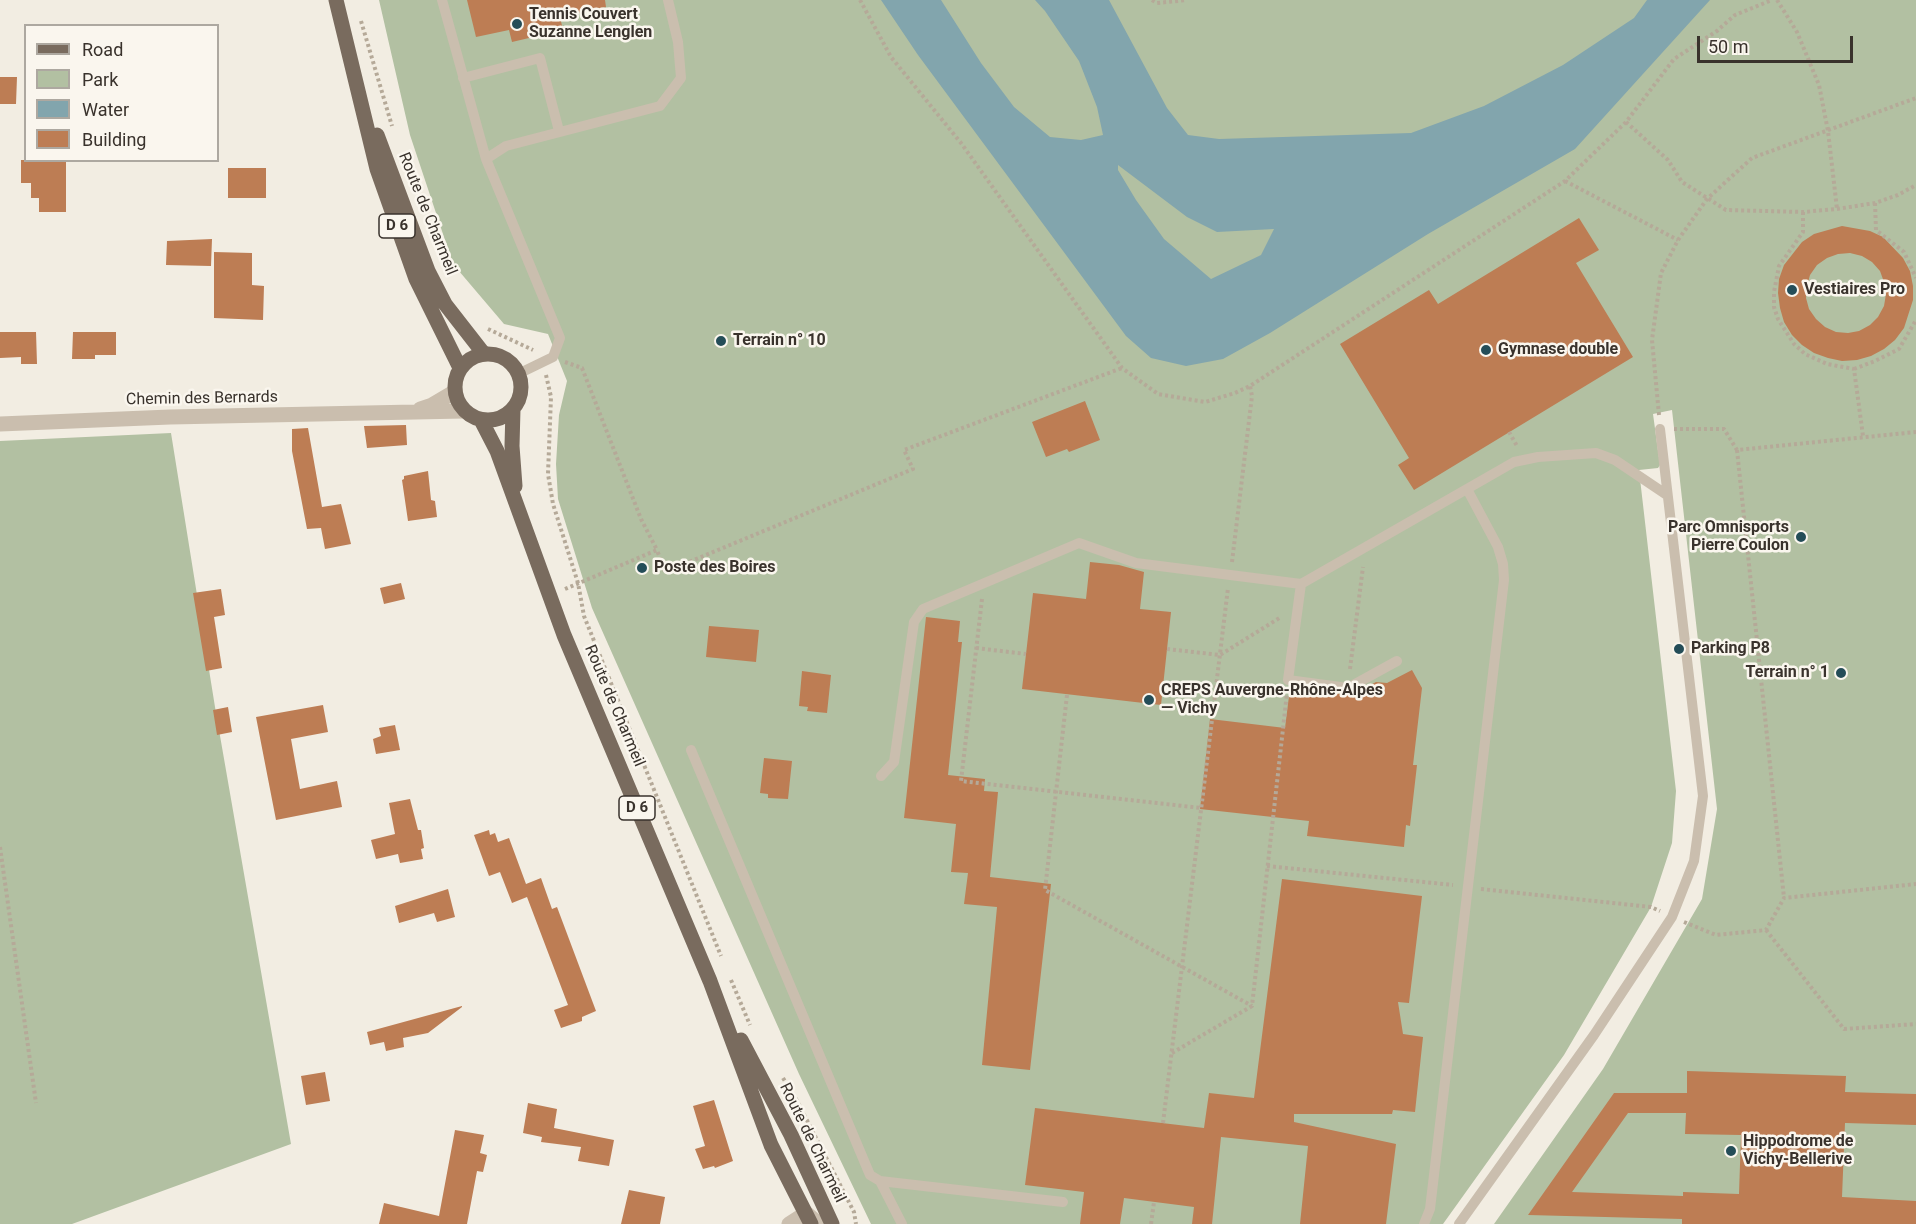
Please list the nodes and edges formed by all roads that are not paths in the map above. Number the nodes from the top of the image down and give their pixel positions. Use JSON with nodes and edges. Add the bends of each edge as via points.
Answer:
{"nodes":[{"id":1,"x":336,"y":0,"type":"edge"},
{"id":2,"x":442,"y":0,"type":"edge"},
{"id":3,"x":668,"y":0,"type":"edge"},
{"id":4,"x":354,"y":77,"type":"junction"},
{"id":5,"x":463,"y":78,"type":"junction"},
{"id":6,"x":559,"y":131,"type":"junction"},
{"id":7,"x":486,"y":159,"type":"junction"},
{"id":8,"x":484,"y":354,"type":"junction"},
{"id":9,"x":460,"y":368,"type":"junction"},
{"id":10,"x":518,"y":374,"type":"junction"},
{"id":11,"x":454,"y":392,"type":"junction"},
{"id":12,"x":513,"y":409,"type":"junction"},
{"id":13,"x":464,"y":411,"type":"junction"},
{"id":14,"x":405,"y":414,"type":"junction"},
{"id":15,"x":481,"y":420,"type":"junction"},
{"id":16,"x":0,"y":424,"type":"edge"},
{"id":17,"x":1660,"y":429,"type":"road end"},
{"id":18,"x":1467,"y":489,"type":"junction"},
{"id":19,"x":1667,"y":495,"type":"junction"},
{"id":20,"x":517,"y":510,"type":"junction"},
{"id":21,"x":1301,"y":584,"type":"junction"},
{"id":22,"x":1397,"y":661,"type":"dead end"},
{"id":23,"x":691,"y":750,"type":"dead end"},
{"id":24,"x":881,"y":776,"type":"dead end"},
{"id":25,"x":710,"y":981,"type":"junction"},
{"id":26,"x":880,"y":1181,"type":"junction"},
{"id":27,"x":1063,"y":1202,"type":"dead end"},
{"id":28,"x":822,"y":1203,"type":"junction"},
{"id":29,"x":808,"y":1219,"type":"edge"},
{"id":30,"x":789,"y":1224,"type":"edge"},
{"id":31,"x":819,"y":1224,"type":"edge"},
{"id":32,"x":824,"y":1224,"type":"edge"},
{"id":33,"x":832,"y":1224,"type":"edge"},
{"id":34,"x":902,"y":1224,"type":"edge"},
{"id":35,"x":1424,"y":1224,"type":"edge"},
{"id":36,"x":1459,"y":1224,"type":"edge"}],
"edges":[{"from":1,"to":4,"type":"main road","name":"Route de Charmeil","number":"D 6"},
{"from":2,"to":5,"type":"lane"},
{"from":3,"to":6,"type":"lane","via":[[681,78],[660,106]]},
{"from":4,"to":8,"type":"main road","name":"Route de Charmeil","number":"D 6","via":[[428,271],[445,304]]},
{"from":4,"to":9,"type":"main road","name":"Route de Charmeil","number":"D 6","via":[[377,169],[416,279]]},
{"from":5,"to":6,"type":"lane","via":[[540,58]]},
{"from":5,"to":7,"type":"lane"},
{"from":6,"to":7,"type":"lane","via":[[506,146]]},
{"from":7,"to":10,"type":"lane","via":[[560,338],[553,357]]},
{"from":8,"to":9,"type":"main road"},
{"from":8,"to":10,"type":"main road","via":[[498,356]]},
{"from":9,"to":11,"type":"main road"},
{"from":10,"to":12,"type":"main road","via":[[521,387]]},
{"from":11,"to":13,"type":"main road"},
{"from":11,"to":14,"type":"street","name":"Chemin des Bernards"},
{"from":12,"to":15,"type":"main road","via":[[498,419]]},
{"from":12,"to":20,"type":"main road","name":"Route de Charmeil","number":"D 6"},
{"from":13,"to":14,"type":"street","name":"Chemin des Bernards"},
{"from":13,"to":15,"type":"main road"},
{"from":14,"to":16,"type":"street","name":"Chemin des Bernards"},
{"from":15,"to":20,"type":"main road","name":"Route de Charmeil","number":"D 6","via":[[497,451]]},
{"from":17,"to":19,"type":"lane"},
{"from":18,"to":19,"type":"lane","via":[[1514,462],[1596,453],[1615,460]]},
{"from":18,"to":21,"type":"lane"},
{"from":18,"to":35,"type":"lane","via":[[1498,547],[1504,580],[1430,1209]]},
{"from":19,"to":36,"type":"lane","via":[[1704,796],[1694,861],[1672,917],[1594,1035]]},
{"from":20,"to":25,"type":"main road","name":"Route de Charmeil","number":"D 6","via":[[564,635]]},
{"from":21,"to":22,"type":"lane","via":[[1288,680],[1348,688]]},
{"from":21,"to":24,"type":"lane","via":[[1136,563],[1079,543],[923,609],[914,622],[894,762]]},
{"from":23,"to":26,"type":"lane","via":[[870,1175]]},
{"from":25,"to":28,"type":"main road","name":"Route de Charmeil","number":"D 6"},
{"from":25,"to":29,"type":"main road","name":"Route de Charmeil","number":"D 6","via":[[771,1145]]},
{"from":26,"to":27,"type":"lane"},
{"from":26,"to":34,"type":"lane"},
{"from":28,"to":32,"type":"street"},
{"from":28,"to":33,"type":"main road","name":"Route de Charmeil","number":"D 6"},
{"from":29,"to":30,"type":"street"},
{"from":29,"to":31,"type":"street"}]}
